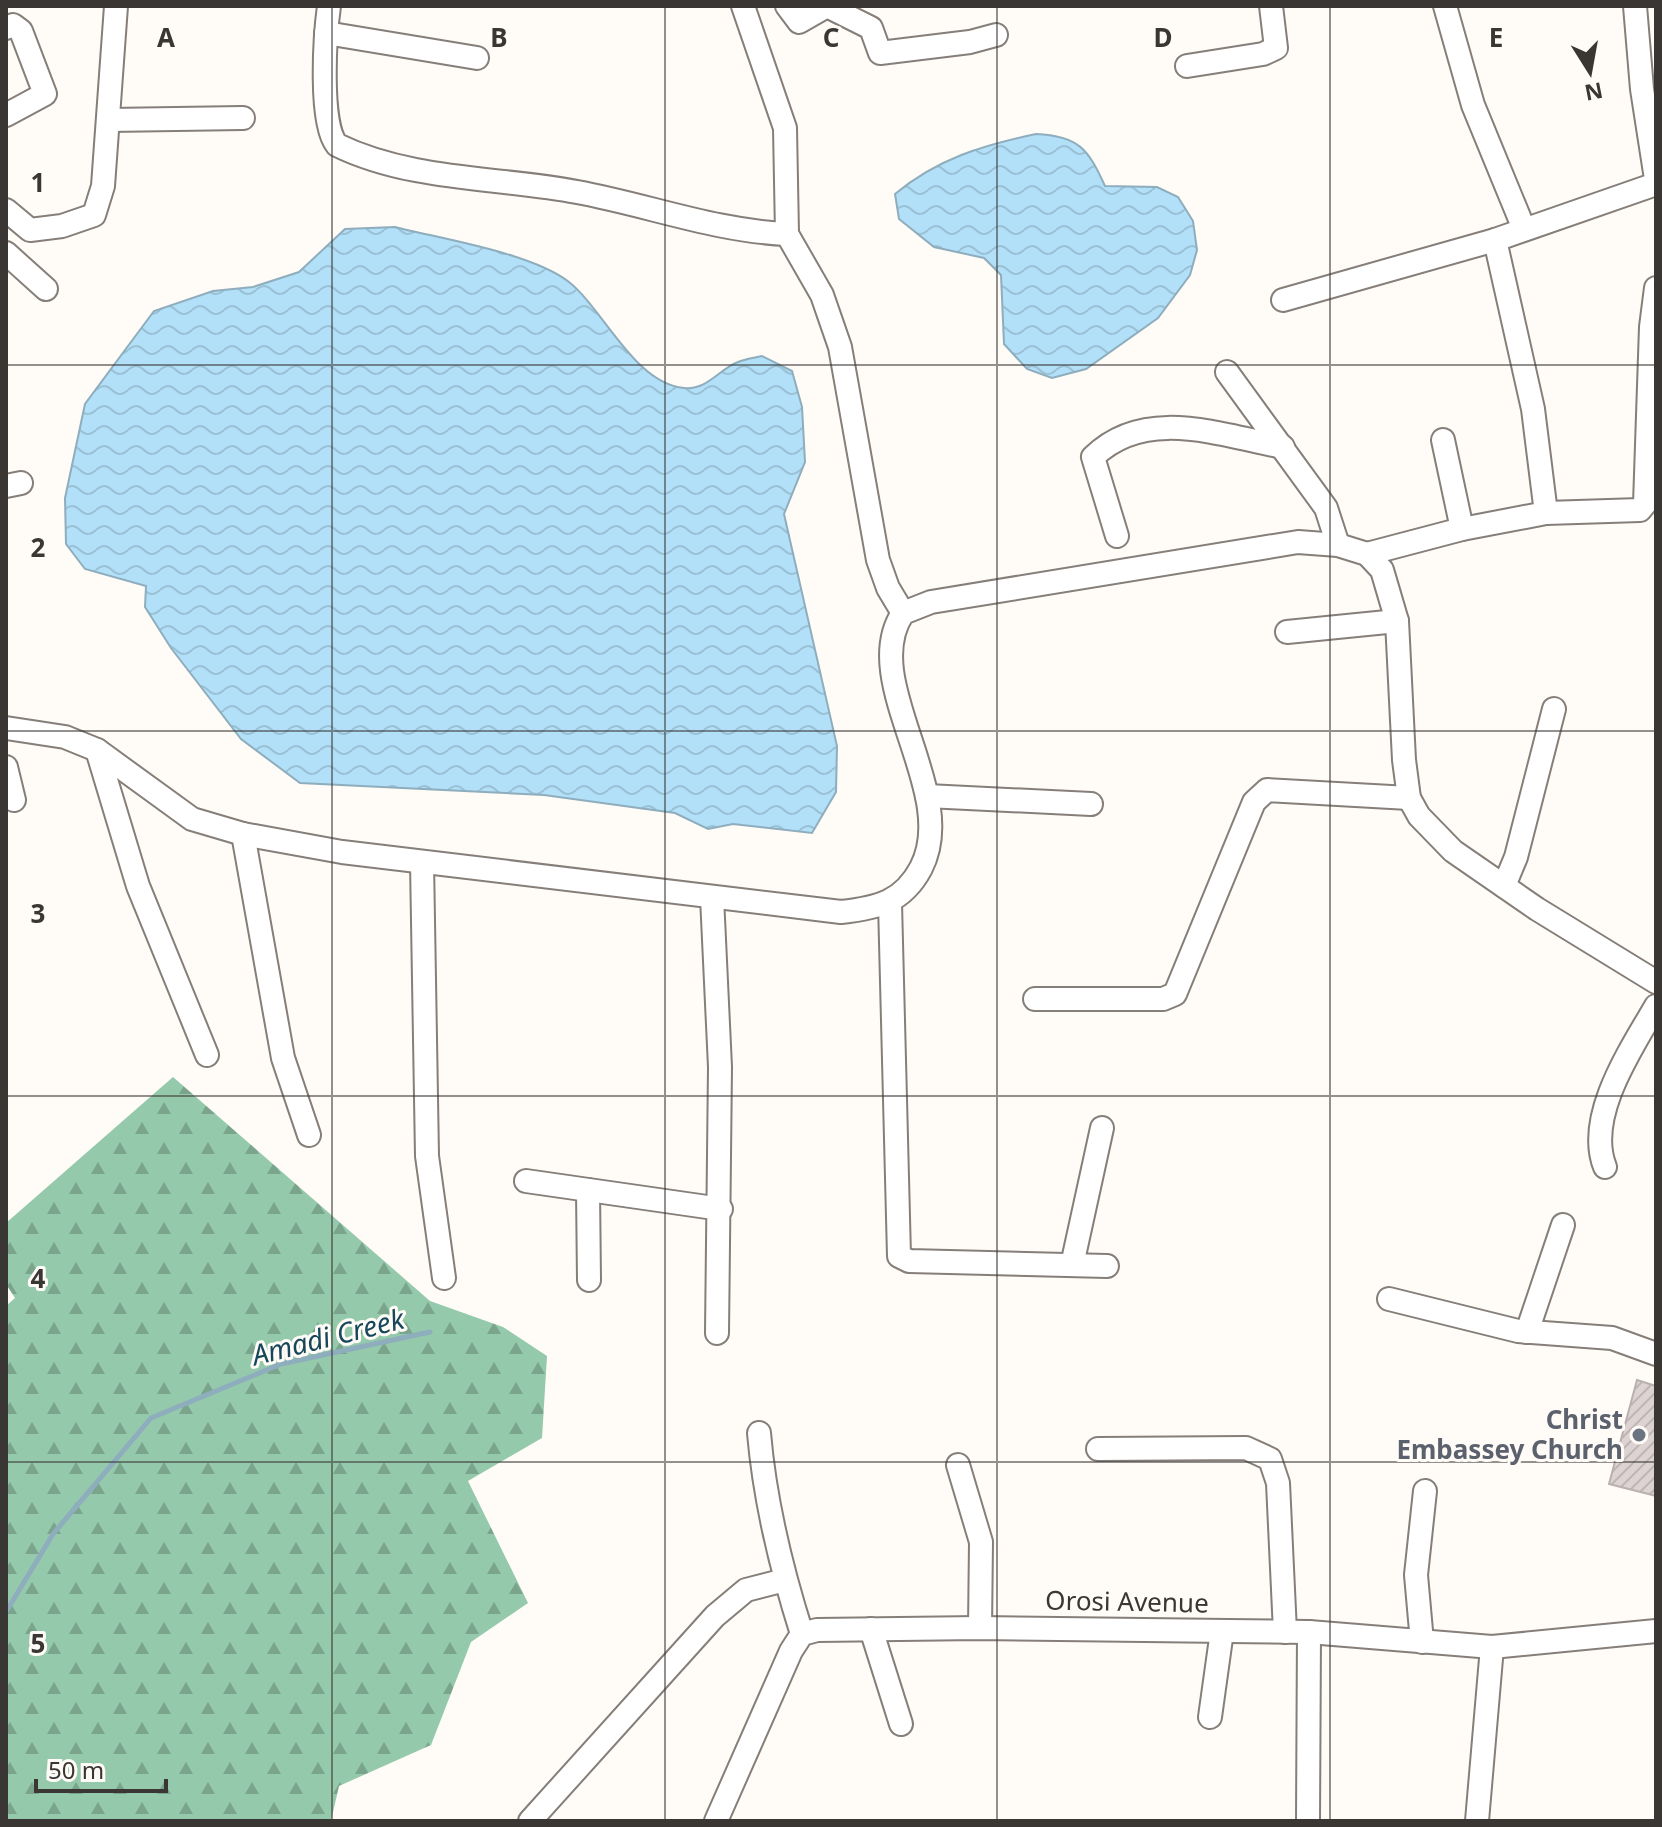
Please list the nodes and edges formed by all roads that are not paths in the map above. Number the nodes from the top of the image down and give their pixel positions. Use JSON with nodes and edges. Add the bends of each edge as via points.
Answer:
{"nodes":[{"id":1,"x":116,"y":6,"type":"edge"},
{"id":2,"x":329,"y":6,"type":"edge"},
{"id":3,"x":743,"y":6,"type":"edge"},
{"id":4,"x":787,"y":6,"type":"edge"},
{"id":5,"x":827,"y":6,"type":"edge"},
{"id":6,"x":1271,"y":6,"type":"edge"},
{"id":7,"x":1445,"y":6,"type":"edge"},
{"id":8,"x":1635,"y":6,"type":"edge"},
{"id":9,"x":6,"y":28,"type":"edge"},
{"id":10,"x":326,"y":33,"type":"junction"},
{"id":11,"x":996,"y":35,"type":"dead end"},
{"id":12,"x":477,"y":58,"type":"dead end"},
{"id":13,"x":1187,"y":66,"type":"dead end"},
{"id":14,"x":6,"y":115,"type":"edge"},
{"id":15,"x":243,"y":118,"type":"dead end"},
{"id":16,"x":109,"y":120,"type":"junction"},
{"id":17,"x":1656,"y":181,"type":"edge"},
{"id":18,"x":6,"y":210,"type":"edge"},
{"id":19,"x":1524,"y":229,"type":"junction"},
{"id":20,"x":787,"y":234,"type":"junction"},
{"id":21,"x":1495,"y":240,"type":"junction"},
{"id":22,"x":6,"y":253,"type":"edge"},
{"id":23,"x":1656,"y":288,"type":"edge"},
{"id":24,"x":46,"y":289,"type":"dead end"},
{"id":25,"x":1283,"y":300,"type":"dead end"},
{"id":26,"x":1227,"y":372,"type":"dead end"},
{"id":27,"x":1443,"y":440,"type":"dead end"},
{"id":28,"x":1283,"y":447,"type":"junction"},
{"id":29,"x":1546,"y":513,"type":"junction"},
{"id":30,"x":1462,"y":529,"type":"junction"},
{"id":31,"x":1117,"y":536,"type":"dead end"},
{"id":32,"x":1338,"y":545,"type":"junction"},
{"id":33,"x":1367,"y":554,"type":"junction"},
{"id":34,"x":903,"y":613,"type":"junction"},
{"id":35,"x":1397,"y":621,"type":"junction"},
{"id":36,"x":1287,"y":632,"type":"dead end"},
{"id":37,"x":1554,"y":709,"type":"dead end"},
{"id":38,"x":6,"y":728,"type":"edge"},
{"id":39,"x":97,"y":750,"type":"junction"},
{"id":40,"x":6,"y":767,"type":"edge"},
{"id":41,"x":927,"y":796,"type":"junction"},
{"id":42,"x":1409,"y":798,"type":"junction"},
{"id":43,"x":14,"y":800,"type":"dead end"},
{"id":44,"x":1091,"y":804,"type":"dead end"},
{"id":45,"x":243,"y":834,"type":"junction"},
{"id":46,"x":422,"y":862,"type":"junction"},
{"id":47,"x":1504,"y":886,"type":"junction"},
{"id":48,"x":712,"y":897,"type":"junction"},
{"id":49,"x":890,"y":903,"type":"junction"},
{"id":50,"x":1656,"y":982,"type":"edge"},
{"id":51,"x":1035,"y":999,"type":"dead end"},
{"id":52,"x":1656,"y":1006,"type":"edge"},
{"id":53,"x":207,"y":1055,"type":"dead end"},
{"id":54,"x":1102,"y":1128,"type":"dead end"},
{"id":55,"x":309,"y":1135,"type":"dead end"},
{"id":56,"x":1605,"y":1167,"type":"dead end"},
{"id":57,"x":526,"y":1181,"type":"dead end"},
{"id":58,"x":588,"y":1190,"type":"junction"},
{"id":59,"x":721,"y":1209,"type":"junction"},
{"id":60,"x":1563,"y":1225,"type":"dead end"},
{"id":61,"x":1072,"y":1265,"type":"junction"},
{"id":62,"x":1107,"y":1266,"type":"dead end"},
{"id":63,"x":444,"y":1278,"type":"dead end"},
{"id":64,"x":589,"y":1280,"type":"dead end"},
{"id":65,"x":1389,"y":1299,"type":"dead end"},
{"id":66,"x":1527,"y":1332,"type":"junction"},
{"id":67,"x":717,"y":1333,"type":"dead end"},
{"id":68,"x":1656,"y":1354,"type":"edge"},
{"id":69,"x":759,"y":1433,"type":"dead end"},
{"id":70,"x":1098,"y":1449,"type":"dead end"},
{"id":71,"x":958,"y":1465,"type":"dead end"},
{"id":72,"x":1425,"y":1491,"type":"dead end"},
{"id":73,"x":785,"y":1580,"type":"junction"},
{"id":74,"x":980,"y":1628,"type":"junction"},
{"id":75,"x":871,"y":1629,"type":"junction"},
{"id":76,"x":1222,"y":1631,"type":"junction"},
{"id":77,"x":1656,"y":1631,"type":"edge"},
{"id":78,"x":1285,"y":1632,"type":"junction"},
{"id":79,"x":1309,"y":1632,"type":"junction"},
{"id":80,"x":802,"y":1634,"type":"junction"},
{"id":81,"x":1422,"y":1642,"type":"junction"},
{"id":82,"x":1492,"y":1647,"type":"junction"},
{"id":83,"x":1210,"y":1717,"type":"dead end"},
{"id":84,"x":901,"y":1724,"type":"dead end"},
{"id":85,"x":530,"y":1821,"type":"edge"},
{"id":86,"x":716,"y":1821,"type":"edge"},
{"id":87,"x":1308,"y":1821,"type":"edge"},
{"id":88,"x":1477,"y":1821,"type":"edge"}],
"edges":[{"from":1,"to":16,"type":"street"},
{"from":2,"to":10,"type":"street"},
{"from":3,"to":20,"type":"street","via":[[785,128]]},
{"from":4,"to":5,"type":"street","via":[[799,22]]},
{"from":5,"to":11,"type":"street","via":[[871,28],[880,53]]},
{"from":6,"to":13,"type":"street","via":[[1276,48]]},
{"from":7,"to":19,"type":"street","via":[[1473,105]]},
{"from":8,"to":17,"type":"street"},
{"from":9,"to":14,"type":"street","via":[[13,25],[21,31],[45,89],[45,94]]},
{"from":10,"to":12,"type":"street"},
{"from":10,"to":20,"type":"street","via":[[329,130],[337,145],[350,151],[431,173],[578,192],[745,232]]},
{"from":15,"to":16,"type":"street"},
{"from":16,"to":18,"type":"street","via":[[103,186],[94,215],[30,230]]},
{"from":17,"to":19,"type":"street"},
{"from":19,"to":21,"type":"street"},
{"from":20,"to":34,"type":"street","via":[[833,323],[878,560]]},
{"from":21,"to":25,"type":"street"},
{"from":21,"to":29,"type":"street","via":[[1533,409]]},
{"from":22,"to":24,"type":"street"},
{"from":23,"to":29,"type":"street","via":[[1645,504],[1631,512]]},
{"from":26,"to":28,"type":"street"},
{"from":27,"to":30,"type":"street"},
{"from":28,"to":31,"type":"street","via":[[1183,426],[1139,430],[1106,444],[1093,457]]},
{"from":28,"to":32,"type":"street","via":[[1326,508]]},
{"from":29,"to":30,"type":"street"},
{"from":30,"to":33,"type":"street"},
{"from":32,"to":33,"type":"street"},
{"from":32,"to":34,"type":"street","via":[[1298,542],[1197,557],[944,599]]},
{"from":33,"to":35,"type":"street","via":[[1382,570]]},
{"from":34,"to":41,"type":"street","via":[[894,632],[894,676]]},
{"from":35,"to":36,"type":"street"},
{"from":35,"to":42,"type":"street"},
{"from":37,"to":47,"type":"street"},
{"from":38,"to":39,"type":"street","via":[[65,737]]},
{"from":39,"to":45,"type":"street","via":[[192,819]]},
{"from":39,"to":53,"type":"street","via":[[138,886]]},
{"from":40,"to":43,"type":"street"},
{"from":41,"to":44,"type":"street"},
{"from":41,"to":49,"type":"street","via":[[933,824],[929,853],[905,893]]},
{"from":42,"to":47,"type":"street","via":[[1432,833]]},
{"from":42,"to":51,"type":"street","via":[[1267,790],[1254,802],[1175,994],[1163,999]]},
{"from":45,"to":46,"type":"street"},
{"from":45,"to":55,"type":"street","via":[[283,1058]]},
{"from":46,"to":48,"type":"street"},
{"from":46,"to":63,"type":"street","via":[[427,1156]]},
{"from":47,"to":50,"type":"street"},
{"from":48,"to":49,"type":"street","via":[[841,912]]},
{"from":48,"to":59,"type":"street"},
{"from":49,"to":61,"type":"street","via":[[897,1253],[909,1261]]},
{"from":52,"to":56,"type":"street","via":[[1618,1072],[1600,1128],[1599,1152]]},
{"from":54,"to":61,"type":"street"},
{"from":57,"to":58,"type":"street"},
{"from":58,"to":59,"type":"street"},
{"from":58,"to":64,"type":"street"},
{"from":59,"to":67,"type":"street"},
{"from":60,"to":66,"type":"street"},
{"from":61,"to":62,"type":"street"},
{"from":65,"to":66,"type":"street"},
{"from":66,"to":68,"type":"street","via":[[1604,1336]]},
{"from":69,"to":73,"type":"street","via":[[764,1490]]},
{"from":70,"to":78,"type":"street","via":[[1246,1448],[1270,1459],[1278,1483]]},
{"from":71,"to":74,"type":"street","via":[[981,1542]]},
{"from":72,"to":81,"type":"street","via":[[1416,1575]]},
{"from":73,"to":80,"type":"street"},
{"from":73,"to":85,"type":"street","via":[[746,1590],[715,1616]]},
{"from":74,"to":75,"type":"street","name":"Orosi Avenue"},
{"from":74,"to":76,"type":"street","name":"Orosi Avenue"},
{"from":75,"to":80,"type":"street","name":"Orosi Avenue"},
{"from":75,"to":84,"type":"street"},
{"from":76,"to":78,"type":"street","name":"Orosi Avenue"},
{"from":76,"to":83,"type":"street"},
{"from":77,"to":82,"type":"street","name":"Orosi Avenue"},
{"from":78,"to":79,"type":"street","name":"Orosi Avenue"},
{"from":79,"to":81,"type":"street","name":"Orosi Avenue"},
{"from":79,"to":87,"type":"street"},
{"from":80,"to":86,"type":"street"},
{"from":81,"to":82,"type":"street","name":"Orosi Avenue"},
{"from":82,"to":88,"type":"street"}]}
